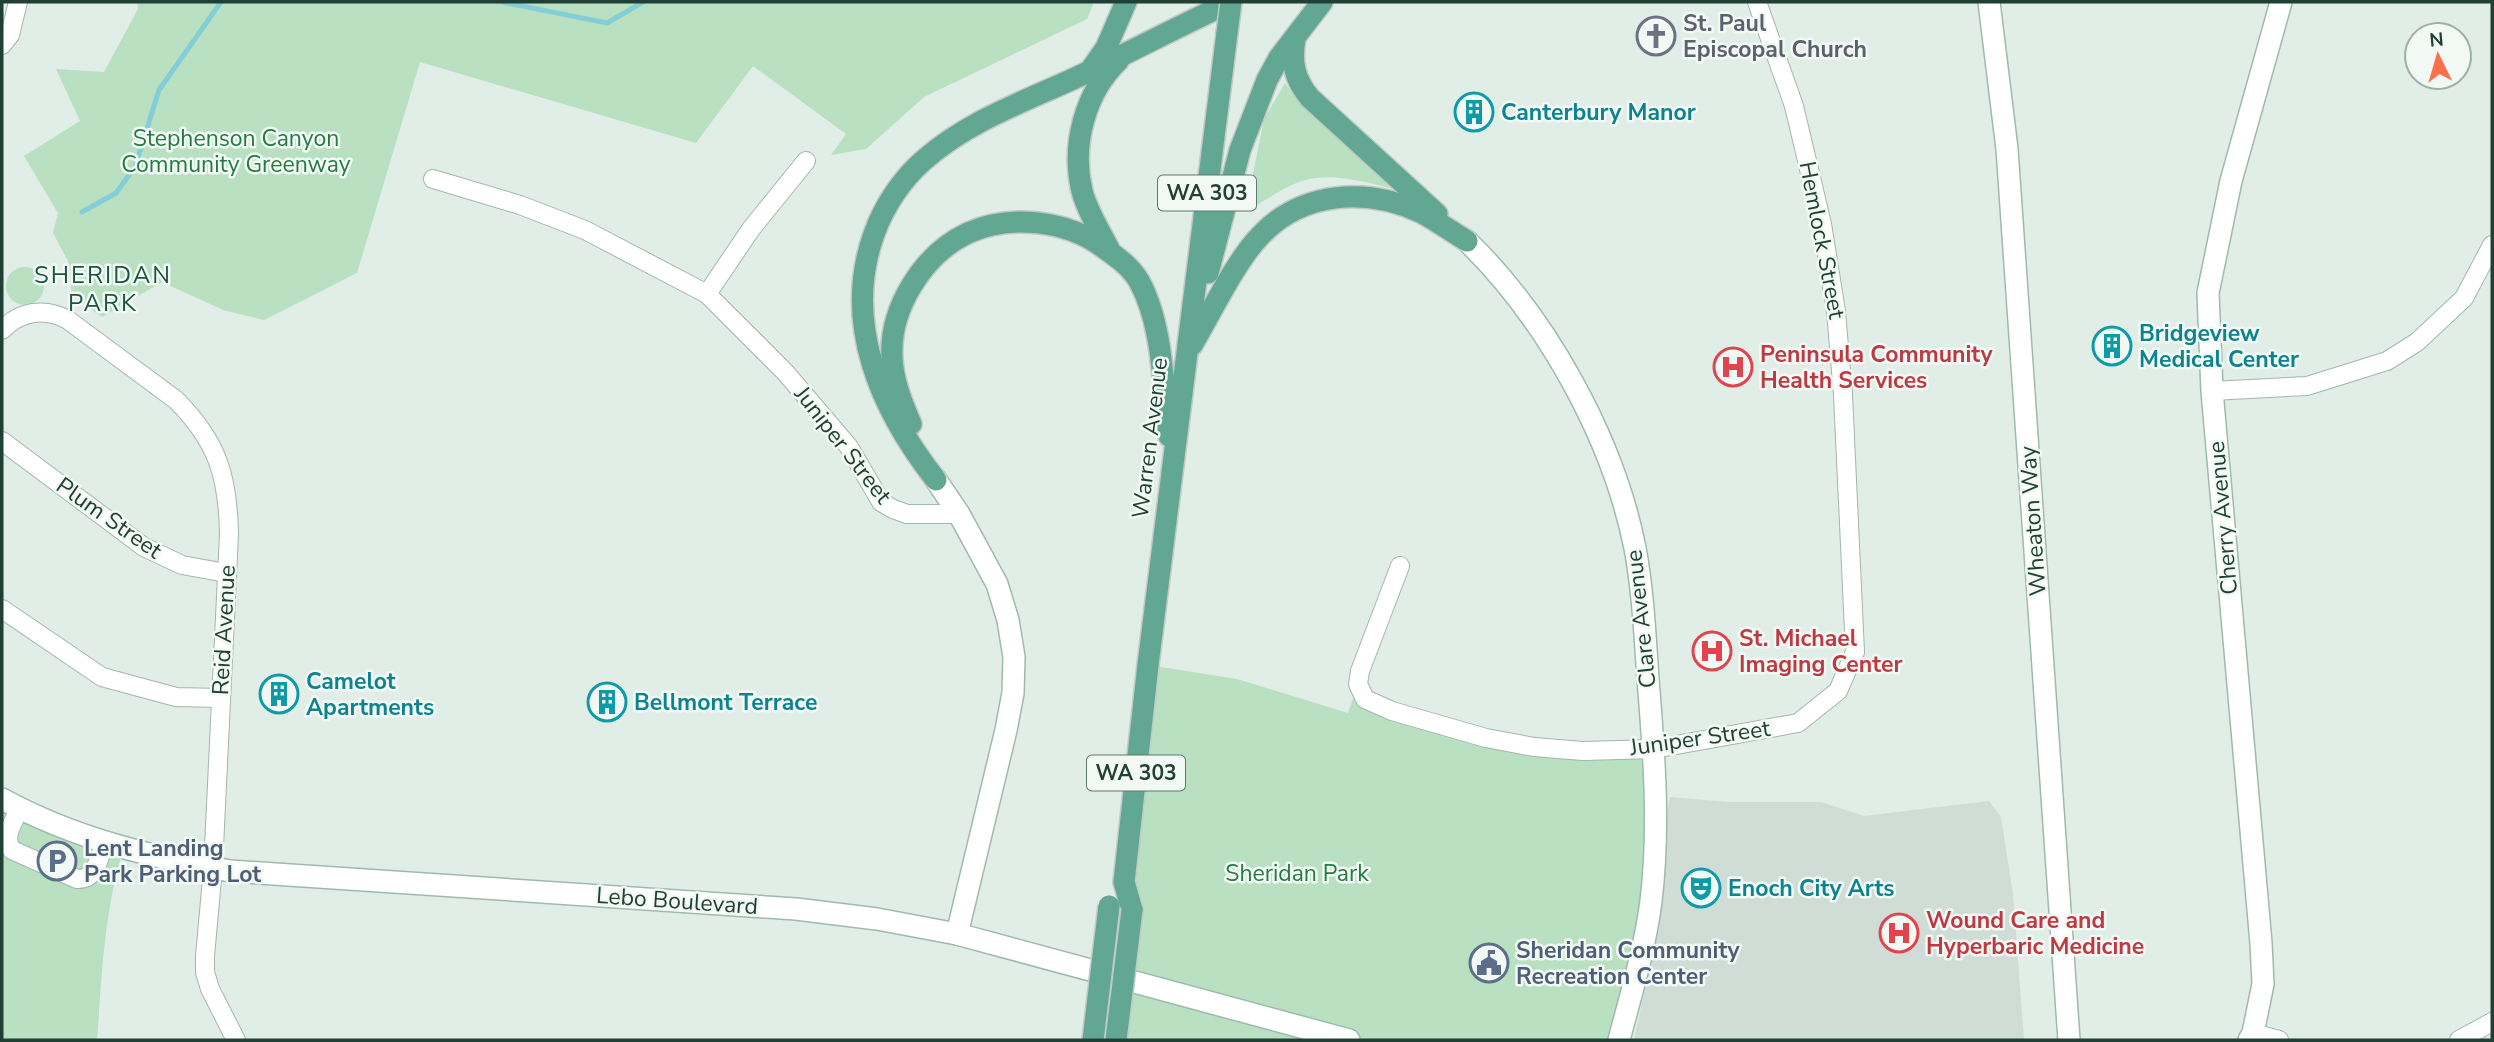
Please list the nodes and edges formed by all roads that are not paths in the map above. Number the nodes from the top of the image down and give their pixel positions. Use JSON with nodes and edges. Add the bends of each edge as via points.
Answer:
{"nodes":[{"id":1,"x":18,"y":2,"type":"edge"},
{"id":2,"x":1126,"y":2,"type":"edge"},
{"id":3,"x":1231,"y":2,"type":"edge"},
{"id":4,"x":1322,"y":2,"type":"edge"},
{"id":5,"x":1756,"y":2,"type":"edge"},
{"id":6,"x":1989,"y":2,"type":"edge"},
{"id":7,"x":2281,"y":2,"type":"edge"},
{"id":8,"x":1295,"y":36,"type":"junction"},
{"id":9,"x":2,"y":46,"type":"edge"},
{"id":10,"x":1130,"y":50,"type":"junction"},
{"id":11,"x":1089,"y":72,"type":"junction"},
{"id":12,"x":806,"y":161,"type":"dead end"},
{"id":13,"x":433,"y":179,"type":"dead end"},
{"id":14,"x":1467,"y":241,"type":"junction"},
{"id":15,"x":2492,"y":245,"type":"edge"},
{"id":16,"x":1111,"y":253,"type":"junction"},
{"id":17,"x":707,"y":294,"type":"junction"},
{"id":18,"x":2,"y":330,"type":"edge"},
{"id":19,"x":1187,"y":353,"type":"junction"},
{"id":20,"x":2212,"y":391,"type":"junction"},
{"id":21,"x":2,"y":441,"type":"edge"},
{"id":22,"x":1173,"y":464,"type":"junction"},
{"id":23,"x":936,"y":480,"type":"junction"},
{"id":24,"x":959,"y":514,"type":"junction"},
{"id":25,"x":1400,"y":566,"type":"dead end"},
{"id":26,"x":226,"y":573,"type":"junction"},
{"id":27,"x":2,"y":609,"type":"edge"},
{"id":28,"x":1838,"y":691,"type":"joint"},
{"id":29,"x":220,"y":698,"type":"junction"},
{"id":30,"x":1654,"y":749,"type":"junction"},
{"id":31,"x":10,"y":804,"type":"edge"},
{"id":32,"x":105,"y":841,"type":"junction"},
{"id":33,"x":213,"y":867,"type":"junction"},
{"id":34,"x":1124,"y":881,"type":"junction"},
{"id":35,"x":957,"y":934,"type":"junction"},
{"id":36,"x":2492,"y":1022,"type":"edge"},
{"id":37,"x":2251,"y":1037,"type":"edge"},
{"id":38,"x":236,"y":1040,"type":"edge"},
{"id":39,"x":1093,"y":1040,"type":"edge"},
{"id":40,"x":1116,"y":1040,"type":"edge"},
{"id":41,"x":1349,"y":1040,"type":"edge"},
{"id":42,"x":1619,"y":1040,"type":"edge"},
{"id":43,"x":2069,"y":1040,"type":"edge"},
{"id":44,"x":2279,"y":1040,"type":"edge"},
{"id":45,"x":2459,"y":1040,"type":"edge"}],
"edges":[{"from":1,"to":9,"type":"street","via":[[10,35]]},
{"from":2,"to":11,"type":"main road","via":[[1106,48]]},
{"from":3,"to":10,"type":"main road"},
{"from":3,"to":19,"type":"main road","name":"Warren Avenue","number":"WA 303","bridge":true},
{"from":4,"to":8,"type":"main road"},
{"from":5,"to":28,"type":"street","name":"Hemlock Street","via":[[1794,106],[1822,224],[1836,311],[1855,652]]},
{"from":6,"to":43,"type":"main road","name":"Wheaton Way","via":[[2007,149]]},
{"from":7,"to":20,"type":"main road","name":"Cherry Avenue","via":[[2212,262],[2207,293]]},
{"from":8,"to":14,"type":"main road","via":[[1292,58],[1299,85]]},
{"from":8,"to":19,"type":"main road","via":[[1266,80],[1240,150]]},
{"from":10,"to":11,"type":"main road"},
{"from":10,"to":16,"type":"main road","via":[[1107,72],[1090,100],[1078,153],[1082,192]]},
{"from":11,"to":23,"type":"main road","via":[[993,114],[941,145],[905,180],[879,222],[864,269],[865,340],[883,396],[903,435]]},
{"from":12,"to":17,"type":"street","via":[[751,229]]},
{"from":13,"to":17,"type":"street","name":"Juniper Street","via":[[585,230]]},
{"from":14,"to":19,"type":"main road","via":[[1422,213],[1384,201],[1336,197],[1306,204],[1258,237]]},
{"from":14,"to":30,"type":"main road","name":"Clare Avenue","via":[[1510,286],[1561,360],[1619,490],[1639,576]]},
{"from":15,"to":20,"type":"street","via":[[2464,298],[2417,342],[2387,361],[2307,386]]},
{"from":16,"to":22,"type":"main road","via":[[1138,279],[1157,330]]},
{"from":16,"to":23,"type":"main road","via":[[1075,231],[1044,223],[994,225],[947,247],[911,285],[900,307],[892,356],[902,402]]},
{"from":17,"to":24,"type":"street","name":"Juniper Street","via":[[785,372],[849,447],[881,502],[907,514]]},
{"from":18,"to":26,"type":"street","name":"Reid Avenue","via":[[31,313],[52,313],[68,320],[190,414],[211,445],[225,480]]},
{"from":19,"to":22,"type":"main road","name":"Warren Avenue","number":"WA 303"},
{"from":20,"to":37,"type":"main road","name":"Cherry Avenue","via":[[2261,943],[2263,984]]},
{"from":21,"to":26,"type":"street","name":"Plum Street","via":[[144,547],[182,565]]},
{"from":22,"to":34,"type":"main road","name":"Warren Avenue","number":"WA 303"},
{"from":23,"to":24,"type":"main road"},
{"from":24,"to":35,"type":"main road","via":[[998,584],[1014,657],[1006,730]]},
{"from":25,"to":30,"type":"street","name":"Juniper Street","via":[[1360,671],[1358,684],[1365,699],[1486,738],[1534,747]]},
{"from":26,"to":29,"type":"street","name":"Reid Avenue"},
{"from":27,"to":29,"type":"street","via":[[102,677],[176,697]]},
{"from":28,"to":30,"type":"street","name":"Juniper Street","via":[[1798,723]]},
{"from":29,"to":33,"type":"street","name":"Reid Avenue"},
{"from":30,"to":42,"type":"main road","name":"Clare Avenue","via":[[1651,899]]},
{"from":31,"to":32,"type":"main road","name":"Lebo Boulevard"},
{"from":31,"to":32,"type":"street","via":[[7,836],[12,850],[77,879],[92,876]]},
{"from":32,"to":33,"type":"main road","name":"Lebo Boulevard"},
{"from":33,"to":35,"type":"main road","name":"Lebo Boulevard","via":[[796,909]]},
{"from":33,"to":38,"type":"street","name":"Reid Avenue","via":[[205,972],[215,1003]]},
{"from":34,"to":39,"type":"main road","name":"Warren Avenue","number":"WA 303","bridge":true,"via":[[1110,906]]},
{"from":34,"to":40,"type":"main road","name":"Warren Avenue","number":"WA 303","bridge":true,"via":[[1132,910]]},
{"from":35,"to":41,"type":"main road","name":"Lebo Boulevard"},
{"from":36,"to":45,"type":"street"},
{"from":37,"to":44,"type":"street"}]}
